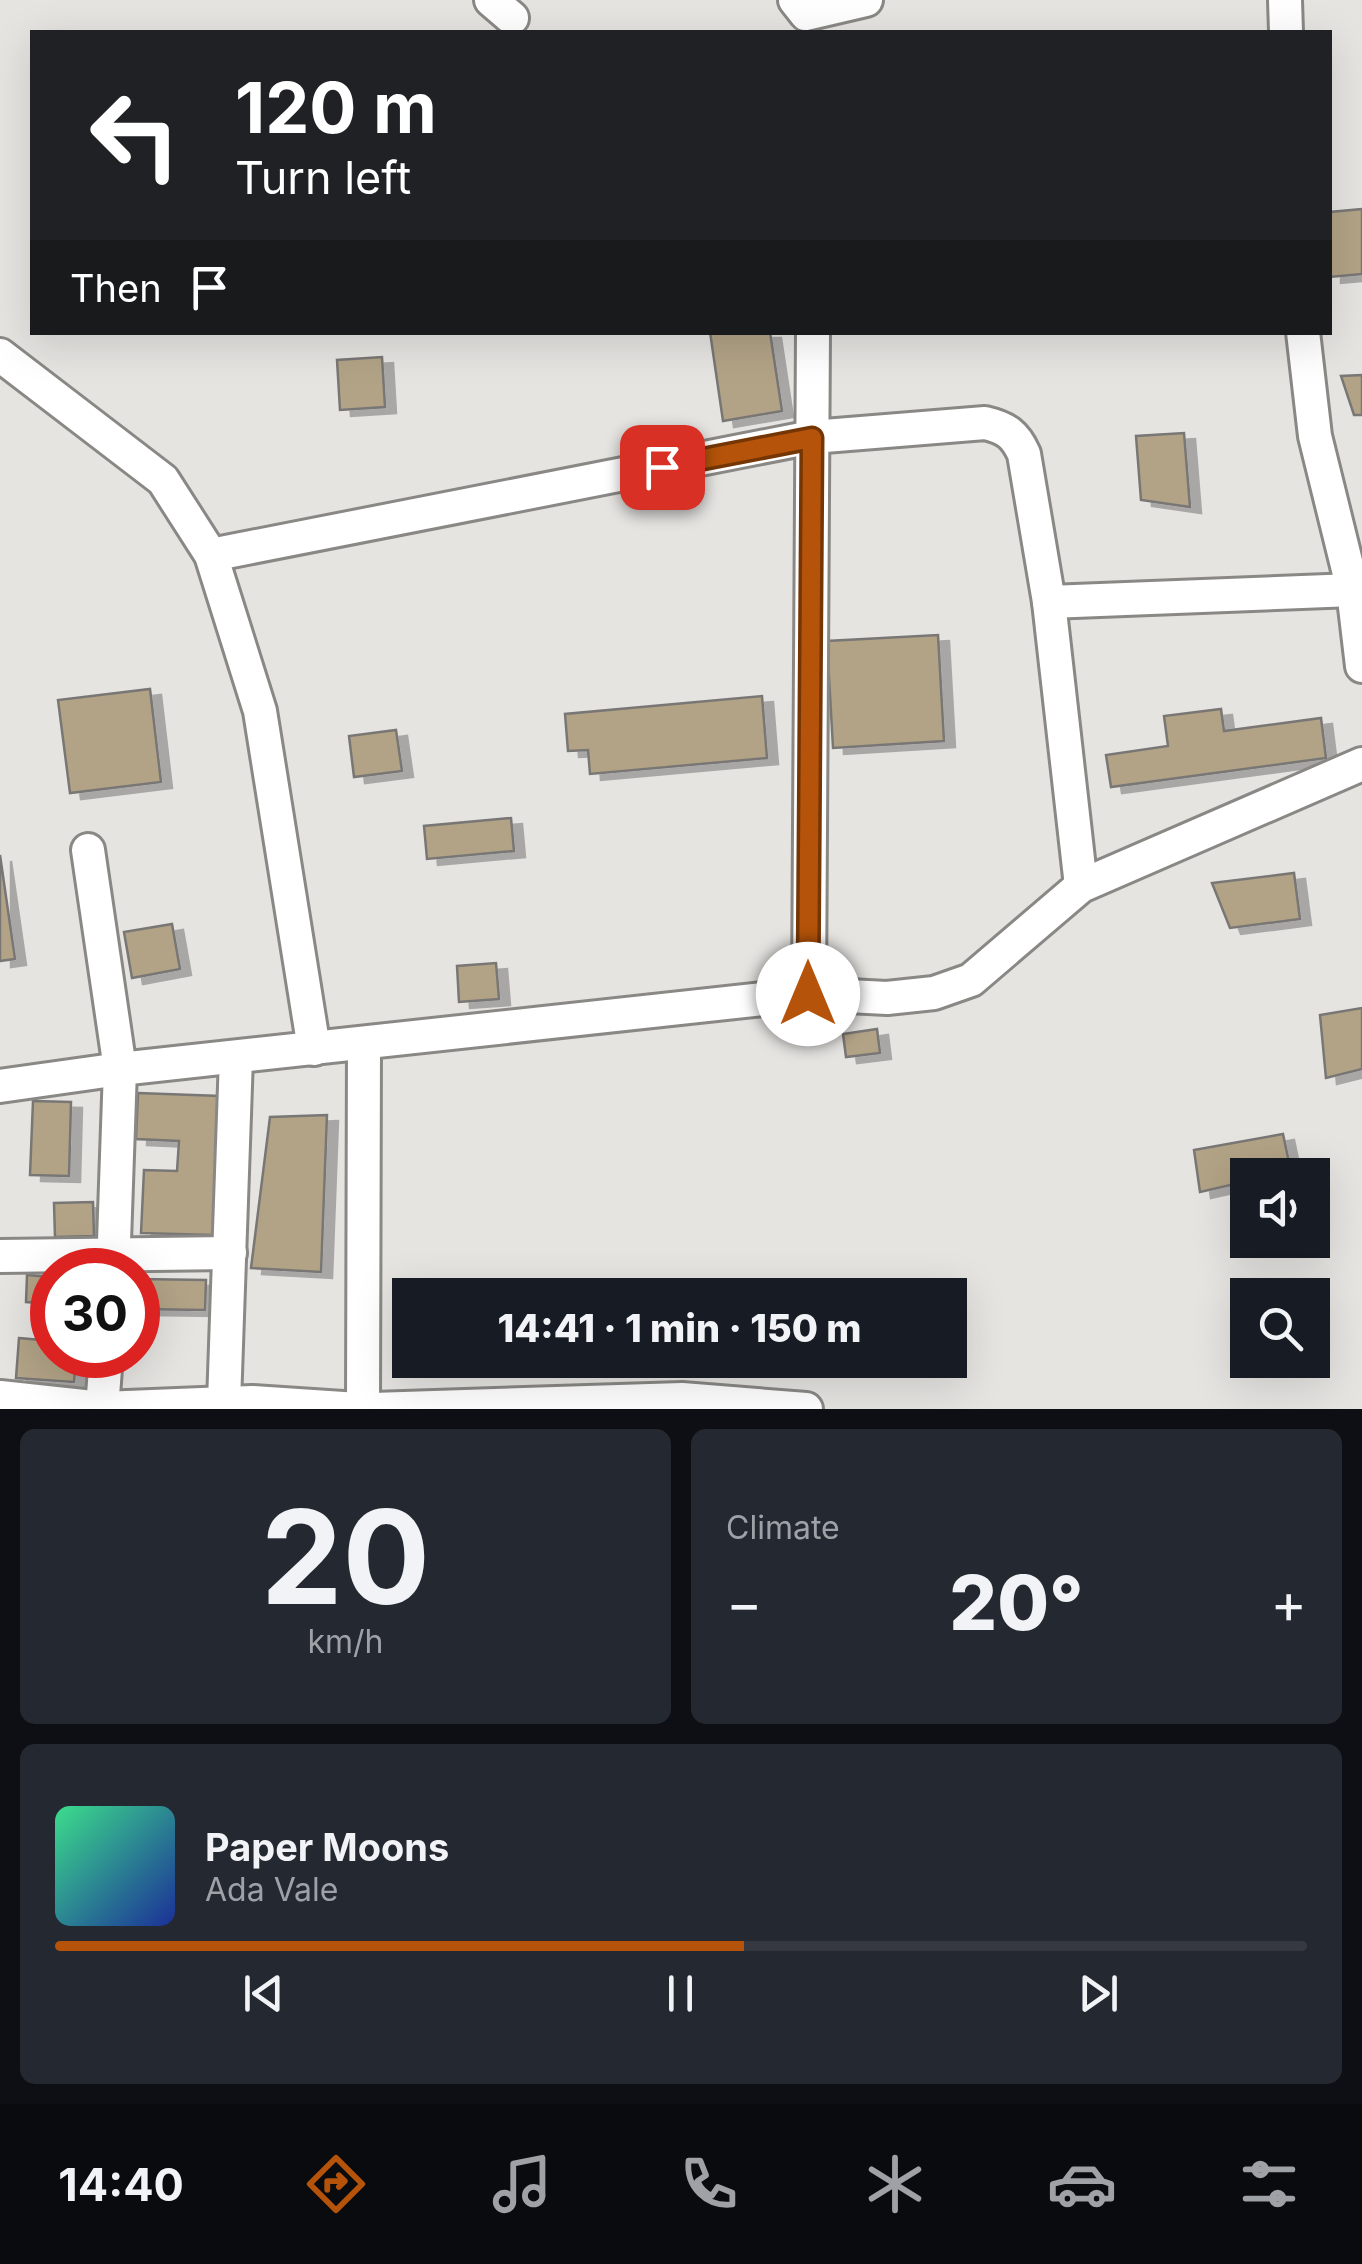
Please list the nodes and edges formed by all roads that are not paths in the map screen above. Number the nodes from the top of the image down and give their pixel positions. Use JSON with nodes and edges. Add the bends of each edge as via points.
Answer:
{"nodes":[{"id":1,"x":866,"y":0,"type":"edge"},
{"id":2,"x":1285,"y":0,"type":"edge"},
{"id":3,"x":803,"y":12,"type":"edge"},
{"id":4,"x":1286,"y":30,"type":"edge"},
{"id":5,"x":813,"y":335,"type":"edge"},
{"id":6,"x":1302,"y":335,"type":"edge"},
{"id":7,"x":0,"y":356,"type":"edge"},
{"id":8,"x":812,"y":438,"type":"junction"},
{"id":9,"x":212,"y":556,"type":"junction"},
{"id":10,"x":1353,"y":590,"type":"junction"},
{"id":11,"x":1050,"y":602,"type":"junction"},
{"id":12,"x":1362,"y":666,"type":"edge"},
{"id":13,"x":1362,"y":764,"type":"edge"},
{"id":14,"x":88,"y":850,"type":"dead end"},
{"id":15,"x":1081,"y":886,"type":"junction"},
{"id":16,"x":808,"y":994,"type":"junction"},
{"id":17,"x":364,"y":1043,"type":"junction"},
{"id":18,"x":314,"y":1049,"type":"junction"},
{"id":19,"x":236,"y":1057,"type":"junction"},
{"id":20,"x":120,"y":1070,"type":"junction"},
{"id":21,"x":0,"y":1086,"type":"edge"},
{"id":22,"x":114,"y":1248,"type":"edge"},
{"id":23,"x":230,"y":1253,"type":"junction"},
{"id":24,"x":0,"y":1256,"type":"edge"},
{"id":25,"x":30,"y":1258,"type":"edge"},
{"id":26,"x":160,"y":1258,"type":"edge"},
{"id":27,"x":104,"y":1378,"type":"edge"},
{"id":28,"x":0,"y":1397,"type":"edge"},
{"id":29,"x":681,"y":1404,"type":"edge"},
{"id":30,"x":242,"y":1405,"type":"edge"},
{"id":31,"x":511,"y":1407,"type":"edge"},
{"id":32,"x":102,"y":1408,"type":"edge"},
{"id":33,"x":361,"y":1409,"type":"edge"},
{"id":34,"x":374,"y":1409,"type":"edge"},
{"id":35,"x":806,"y":1409,"type":"edge"}],
"edges":[{"from":1,"to":3,"type":"street"},
{"from":2,"to":4,"type":"street"},
{"from":5,"to":8,"type":"street"},
{"from":6,"to":10,"type":"street","via":[[1315,436]]},
{"from":7,"to":9,"type":"street","via":[[163,480]]},
{"from":8,"to":9,"type":"street"},
{"from":8,"to":11,"type":"street","via":[[986,423],[1004,428],[1024,454]]},
{"from":8,"to":16,"type":"street"},
{"from":9,"to":18,"type":"street","via":[[260,711]]},
{"from":10,"to":11,"type":"street"},
{"from":10,"to":12,"type":"street"},
{"from":11,"to":15,"type":"street"},
{"from":13,"to":15,"type":"street"},
{"from":14,"to":20,"type":"street"},
{"from":15,"to":16,"type":"street","via":[[971,980],[903,996]]},
{"from":16,"to":17,"type":"street"},
{"from":17,"to":18,"type":"street"},
{"from":17,"to":33,"type":"street"},
{"from":18,"to":19,"type":"street"},
{"from":19,"to":20,"type":"street"},
{"from":19,"to":23,"type":"street"},
{"from":20,"to":21,"type":"street"},
{"from":20,"to":22,"type":"street"},
{"from":23,"to":26,"type":"street"},
{"from":23,"to":30,"type":"street"},
{"from":24,"to":25,"type":"street"},
{"from":27,"to":32,"type":"street"},
{"from":28,"to":32,"type":"street"},
{"from":29,"to":31,"type":"street"},
{"from":29,"to":35,"type":"street"},
{"from":30,"to":32,"type":"street"},
{"from":30,"to":33,"type":"street"},
{"from":31,"to":34,"type":"street"}]}
